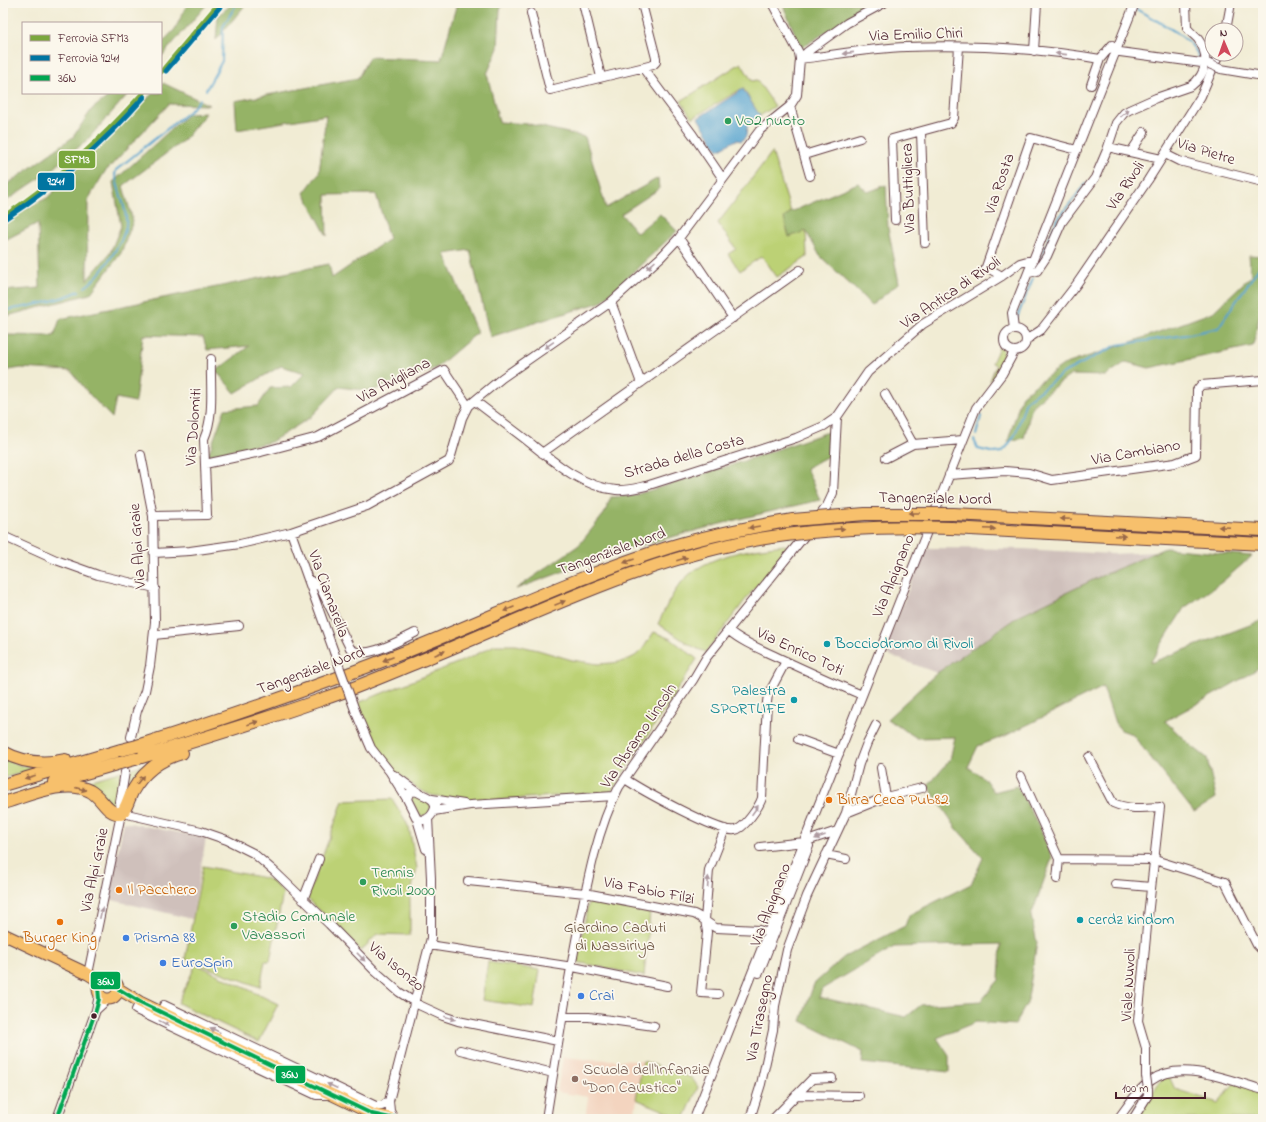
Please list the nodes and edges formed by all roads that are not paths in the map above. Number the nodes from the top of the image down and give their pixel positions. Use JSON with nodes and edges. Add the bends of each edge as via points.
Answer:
{"nodes":[{"id":1,"x":584,"y":3,"type":"edge"},
{"id":2,"x":772,"y":3,"type":"edge"},
{"id":3,"x":884,"y":3,"type":"edge"},
{"id":4,"x":1037,"y":3,"type":"edge"},
{"id":5,"x":1135,"y":3,"type":"edge"},
{"id":6,"x":1186,"y":3,"type":"edge"},
{"id":7,"x":1231,"y":3,"type":"edge"},
{"id":8,"x":642,"y":4,"type":"edge"},
{"id":9,"x":531,"y":13,"type":"dead end"},
{"id":10,"x":1227,"y":22,"type":"edge"},
{"id":11,"x":959,"y":47,"type":"junction"},
{"id":12,"x":1116,"y":49,"type":"junction"},
{"id":13,"x":1034,"y":51,"type":"junction"},
{"id":14,"x":800,"y":59,"type":"junction"},
{"id":15,"x":1100,"y":59,"type":"junction"},
{"id":16,"x":1216,"y":62,"type":"edge"},
{"id":17,"x":1208,"y":64,"type":"junction"},
{"id":18,"x":643,"y":68,"type":"junction"},
{"id":19,"x":1263,"y":76,"type":"edge"},
{"id":20,"x":601,"y":77,"type":"junction"},
{"id":21,"x":1091,"y":85,"type":"dead end"},
{"id":22,"x":1101,"y":87,"type":"junction"},
{"id":23,"x":790,"y":106,"type":"junction"},
{"id":24,"x":921,"y":132,"type":"junction"},
{"id":25,"x":1144,"y":132,"type":"dead end"},
{"id":26,"x":860,"y":138,"type":"dead end"},
{"id":27,"x":1108,"y":147,"type":"junction"},
{"id":28,"x":1077,"y":150,"type":"junction"},
{"id":29,"x":1131,"y":152,"type":"junction"},
{"id":30,"x":804,"y":155,"type":"junction"},
{"id":31,"x":1163,"y":157,"type":"junction"},
{"id":32,"x":810,"y":176,"type":"dead end"},
{"id":33,"x":723,"y":179,"type":"junction"},
{"id":34,"x":1263,"y":182,"type":"edge"},
{"id":35,"x":895,"y":220,"type":"dead end"},
{"id":36,"x":679,"y":238,"type":"junction"},
{"id":37,"x":925,"y":243,"type":"dead end"},
{"id":38,"x":1034,"y":261,"type":"junction"},
{"id":39,"x":800,"y":270,"type":"dead end"},
{"id":40,"x":1029,"y":273,"type":"junction"},
{"id":41,"x":1002,"y":276,"type":"junction"},
{"id":42,"x":611,"y":302,"type":"junction"},
{"id":43,"x":733,"y":318,"type":"junction"},
{"id":44,"x":1043,"y":326,"type":"junction"},
{"id":45,"x":1017,"y":330,"type":"junction"},
{"id":46,"x":1026,"y":340,"type":"junction"},
{"id":47,"x":1011,"y":350,"type":"junction"},
{"id":48,"x":211,"y":359,"type":"dead end"},
{"id":49,"x":1263,"y":380,"type":"edge"},
{"id":50,"x":641,"y":383,"type":"junction"},
{"id":51,"x":885,"y":394,"type":"dead end"},
{"id":52,"x":475,"y":401,"type":"junction"},
{"id":53,"x":468,"y":406,"type":"junction"},
{"id":54,"x":976,"y":408,"type":"joint"},
{"id":55,"x":837,"y":417,"type":"junction"},
{"id":56,"x":963,"y":440,"type":"junction"},
{"id":57,"x":913,"y":444,"type":"junction"},
{"id":58,"x":542,"y":453,"type":"junction"},
{"id":59,"x":141,"y":455,"type":"dead end"},
{"id":60,"x":886,"y":458,"type":"dead end"},
{"id":61,"x":205,"y":464,"type":"junction"},
{"id":62,"x":949,"y":475,"type":"junction"},
{"id":63,"x":153,"y":516,"type":"junction"},
{"id":64,"x":1263,"y":530,"type":"edge"},
{"id":65,"x":291,"y":532,"type":"junction"},
{"id":66,"x":3,"y":536,"type":"edge"},
{"id":67,"x":1263,"y":544,"type":"edge"},
{"id":68,"x":154,"y":553,"type":"junction"},
{"id":69,"x":308,"y":579,"type":"junction"},
{"id":70,"x":155,"y":588,"type":"junction"},
{"id":71,"x":239,"y":626,"type":"dead end"},
{"id":72,"x":728,"y":630,"type":"junction"},
{"id":73,"x":415,"y":633,"type":"dead end"},
{"id":74,"x":154,"y":636,"type":"junction"},
{"id":75,"x":786,"y":661,"type":"junction"},
{"id":76,"x":862,"y":695,"type":"junction"},
{"id":77,"x":876,"y":725,"type":"dead end"},
{"id":78,"x":225,"y":732,"type":"junction"},
{"id":79,"x":798,"y":739,"type":"dead end"},
{"id":80,"x":134,"y":741,"type":"junction"},
{"id":81,"x":3,"y":752,"type":"edge"},
{"id":82,"x":839,"y":754,"type":"junction"},
{"id":83,"x":1089,"y":757,"type":"dead end"},
{"id":84,"x":120,"y":759,"type":"junction"},
{"id":85,"x":881,"y":768,"type":"dead end"},
{"id":86,"x":390,"y":772,"type":"junction"},
{"id":87,"x":1021,"y":776,"type":"dead end"},
{"id":88,"x":624,"y":779,"type":"junction"},
{"id":89,"x":3,"y":785,"type":"edge"},
{"id":90,"x":922,"y":788,"type":"dead end"},
{"id":91,"x":416,"y":791,"type":"junction"},
{"id":92,"x":614,"y":796,"type":"junction"},
{"id":93,"x":3,"y":797,"type":"edge"},
{"id":94,"x":886,"y":797,"type":"junction"},
{"id":95,"x":407,"y":799,"type":"junction"},
{"id":96,"x":432,"y":799,"type":"junction"},
{"id":97,"x":3,"y":803,"type":"edge"},
{"id":98,"x":470,"y":805,"type":"junction"},
{"id":99,"x":434,"y":811,"type":"junction"},
{"id":100,"x":846,"y":812,"type":"junction"},
{"id":101,"x":121,"y":814,"type":"junction"},
{"id":102,"x":428,"y":818,"type":"junction"},
{"id":103,"x":417,"y":819,"type":"junction"},
{"id":104,"x":726,"y":829,"type":"junction"},
{"id":105,"x":837,"y":831,"type":"junction"},
{"id":106,"x":804,"y":842,"type":"junction"},
{"id":107,"x":760,"y":847,"type":"dead end"},
{"id":108,"x":826,"y":855,"type":"junction"},
{"id":109,"x":1059,"y":858,"type":"junction"},
{"id":110,"x":319,"y":859,"type":"dead end"},
{"id":111,"x":429,"y":859,"type":"junction"},
{"id":112,"x":846,"y":859,"type":"dead end"},
{"id":113,"x":1155,"y":860,"type":"junction"},
{"id":114,"x":1057,"y":879,"type":"dead end"},
{"id":115,"x":468,"y":880,"type":"dead end"},
{"id":116,"x":1115,"y":884,"type":"dead end"},
{"id":117,"x":1151,"y":887,"type":"junction"},
{"id":118,"x":585,"y":893,"type":"junction"},
{"id":119,"x":303,"y":900,"type":"junction"},
{"id":120,"x":705,"y":920,"type":"junction"},
{"id":121,"x":768,"y":933,"type":"junction"},
{"id":122,"x":3,"y":934,"type":"edge"},
{"id":123,"x":430,"y":945,"type":"junction"},
{"id":124,"x":1263,"y":951,"type":"edge"},
{"id":125,"x":571,"y":967,"type":"junction"},
{"id":126,"x":76,"y":969,"type":"junction"},
{"id":127,"x":753,"y":971,"type":"junction"},
{"id":128,"x":88,"y":974,"type":"junction"},
{"id":129,"x":667,"y":986,"type":"dead end"},
{"id":130,"x":107,"y":991,"type":"junction"},
{"id":131,"x":718,"y":994,"type":"dead end"},
{"id":132,"x":140,"y":1002,"type":"junction"},
{"id":133,"x":414,"y":1003,"type":"junction"},
{"id":134,"x":563,"y":1016,"type":"junction"},
{"id":135,"x":654,"y":1026,"type":"dead end"},
{"id":136,"x":221,"y":1041,"type":"junction"},
{"id":137,"x":558,"y":1041,"type":"junction"},
{"id":138,"x":460,"y":1050,"type":"dead end"},
{"id":139,"x":251,"y":1060,"type":"junction"},
{"id":140,"x":291,"y":1071,"type":"junction"},
{"id":141,"x":553,"y":1073,"type":"junction"},
{"id":142,"x":1148,"y":1075,"type":"junction"},
{"id":143,"x":832,"y":1078,"type":"dead end"},
{"id":144,"x":1146,"y":1088,"type":"junction"},
{"id":145,"x":1263,"y":1090,"type":"edge"},
{"id":146,"x":333,"y":1095,"type":"junction"},
{"id":147,"x":796,"y":1095,"type":"junction"},
{"id":148,"x":859,"y":1096,"type":"dead end"},
{"id":149,"x":389,"y":1101,"type":"junction"},
{"id":150,"x":382,"y":1115,"type":"edge"},
{"id":151,"x":57,"y":1119,"type":"edge"},
{"id":152,"x":546,"y":1119,"type":"edge"},
{"id":153,"x":694,"y":1119,"type":"edge"},
{"id":154,"x":750,"y":1119,"type":"edge"},
{"id":155,"x":773,"y":1119,"type":"edge"},
{"id":156,"x":1118,"y":1119,"type":"edge"},
{"id":157,"x":1133,"y":1119,"type":"edge"}],
"edges":[{"from":1,"to":20,"type":"street"},
{"from":2,"to":14,"type":"street"},
{"from":3,"to":14,"type":"street","via":[[846,24]]},
{"from":4,"to":13,"type":"street"},
{"from":5,"to":12,"type":"street"},
{"from":6,"to":17,"type":"street","via":[[1187,28],[1202,45]]},
{"from":7,"to":10,"type":"street"},
{"from":8,"to":18,"type":"street","via":[[656,58],[653,65]]},
{"from":9,"to":20,"type":"street","via":[[550,90]]},
{"from":11,"to":13,"type":"street","name":"Via Emilio Chiri"},
{"from":11,"to":14,"type":"street","name":"Via Emilio Chiri","one_way":true,"via":[[905,47]]},
{"from":11,"to":24,"type":"street","name":"Via Buttigliera","via":[[954,118],[951,123]]},
{"from":12,"to":15,"type":"street","via":[[1110,46]]},
{"from":12,"to":17,"type":"street","via":[[1120,52]]},
{"from":12,"to":22,"type":"street"},
{"from":15,"to":13,"type":"street","name":"Via Emilio Chiri","one_way":true},
{"from":14,"to":23,"type":"street","via":[[797,95]]},
{"from":15,"to":21,"type":"street"},
{"from":15,"to":22,"type":"street","via":[[1103,62],[1098,81]]},
{"from":16,"to":31,"type":"street","name":"Via Rivoli","via":[[1204,90]]},
{"from":17,"to":19,"type":"street","bridge":true,"via":[[1221,69]]},
{"from":27,"to":17,"type":"street","one_way":true,"via":[[1116,123],[1124,113],[1191,86]]},
{"from":18,"to":20,"type":"street"},
{"from":18,"to":33,"type":"street"},
{"from":22,"to":28,"type":"street"},
{"from":23,"to":30,"type":"street"},
{"from":23,"to":33,"type":"street","via":[[760,130]]},
{"from":24,"to":35,"type":"street","name":"Via Buttigliera","via":[[892,139]]},
{"from":24,"to":37,"type":"street","name":"Via Buttigliera"},
{"from":25,"to":29,"type":"street"},
{"from":26,"to":30,"type":"street"},
{"from":27,"to":29,"type":"street"},
{"from":27,"to":40,"type":"street","via":[[1095,178],[1062,222],[1047,256],[1037,271]]},
{"from":28,"to":38,"type":"street"},
{"from":28,"to":41,"type":"street","name":"Via Rosta","via":[[1031,138],[986,266]]},
{"from":29,"to":31,"type":"street"},
{"from":30,"to":32,"type":"street"},
{"from":31,"to":34,"type":"street","name":"Via Pietre"},
{"from":31,"to":44,"type":"street","name":"Via Rivoli","via":[[1076,285]]},
{"from":33,"to":36,"type":"street"},
{"from":36,"to":42,"type":"street","one_way":true},
{"from":36,"to":43,"type":"street"},
{"from":38,"to":40,"type":"street"},
{"from":38,"to":41,"type":"street","name":"Via Antica di Rivoli","via":[[1020,263]]},
{"from":39,"to":43,"type":"street"},
{"from":40,"to":45,"type":"street","via":[[1012,313]]},
{"from":41,"to":55,"type":"street","name":"Via Antica di Rivoli","via":[[923,324],[868,372]]},
{"from":42,"to":50,"type":"street"},
{"from":42,"to":52,"type":"street","one_way":true,"via":[[502,378]]},
{"from":43,"to":50,"type":"street"},
{"from":44,"to":45,"type":"street","via":[[1032,331]]},
{"from":44,"to":46,"type":"street","name":"Via Rivoli","via":[[1037,334]]},
{"from":45,"to":46,"type":"street","via":[[1026,336]]},
{"from":45,"to":47,"type":"street","via":[[1007,332],[1004,339],[1005,346]]},
{"from":46,"to":47,"type":"street","name":"Via Rivoli","via":[[1022,350]]},
{"from":47,"to":54,"type":"street","name":"Via Rivoli","via":[[998,380]]},
{"from":48,"to":61,"type":"street","name":"Via Dolomiti","via":[[212,391],[209,429],[204,439]]},
{"from":49,"to":62,"type":"street","name":"Via Cambiano","via":[[1201,385],[1197,390],[1196,455],[1174,464],[1052,480],[1029,473],[1005,471]]},
{"from":50,"to":58,"type":"street"},
{"from":51,"to":57,"type":"street"},
{"from":52,"to":53,"type":"street"},
{"from":52,"to":58,"type":"street","name":"Strada della Costa"},
{"from":53,"to":61,"type":"street","name":"Via Avigliana","via":[[444,370],[318,437]]},
{"from":53,"to":65,"type":"street","via":[[449,461],[367,506]]},
{"from":54,"to":56,"type":"street","name":"Via Alpignano"},
{"from":55,"to":58,"type":"street","name":"Strada della Costa","via":[[824,426],[796,438],[629,490],[595,486],[578,478]]},
{"from":55,"to":72,"type":"street","name":"Via Abramo Lincoln","via":[[833,493],[827,506]]},
{"from":56,"to":57,"type":"street"},
{"from":56,"to":62,"type":"street","name":"Via Alpignano"},
{"from":57,"to":60,"type":"street"},
{"from":59,"to":63,"type":"street","name":"Via Alpi Graie"},
{"from":61,"to":63,"type":"street","name":"Via Dolomiti","via":[[207,515]]},
{"from":62,"to":76,"type":"street","name":"Via Alpignano"},
{"from":63,"to":68,"type":"street","name":"Via Alpi Graie"},
{"from":64,"to":80,"type":"highway","name":"Tangenziale Nord","one_way":true,"bridge":true,"via":[[953,514],[865,514],[793,520],[720,534],[671,547],[582,579],[319,686],[263,706]]},
{"from":65,"to":68,"type":"street","via":[[240,544]]},
{"from":65,"to":69,"type":"street","name":"Via Ciamarella"},
{"from":66,"to":70,"type":"street","via":[[56,560],[98,575]]},
{"from":78,"to":67,"type":"highway","name":"Tangenziale Nord","one_way":true,"bridge":true,"via":[[324,699],[639,572],[731,545],[786,535],[877,527],[951,528]]},
{"from":68,"to":70,"type":"street","name":"Via Alpi Graie"},
{"from":69,"to":73,"type":"street","via":[[320,587],[353,651],[370,652]]},
{"from":69,"to":86,"type":"street","name":"Via Ciamarella","bridge":true,"via":[[356,713],[371,748]]},
{"from":70,"to":74,"type":"street","name":"Via Alpi Graie"},
{"from":71,"to":74,"type":"street"},
{"from":72,"to":75,"type":"street","name":"Via Enrico Toti"},
{"from":72,"to":88,"type":"street","name":"Via Abramo Lincoln","via":[[706,658]]},
{"from":74,"to":80,"type":"street","name":"Via Alpi Graie","via":[[148,679]]},
{"from":75,"to":76,"type":"street","name":"Via Enrico Toti"},
{"from":104,"to":75,"type":"street","one_way":true,"via":[[740,829],[761,801],[768,695]]},
{"from":76,"to":82,"type":"street","name":"Via Alpignano"},
{"from":77,"to":100,"type":"street","name":"Via Tirasegno","via":[[859,764]]},
{"from":78,"to":84,"type":"highway","name":"Tangenziale Nord","bridge":true,"via":[[135,759]]},
{"from":101,"to":78,"type":"highway","one_way":true,"via":[[136,784],[161,761],[208,744]]},
{"from":79,"to":82,"type":"street"},
{"from":80,"to":84,"type":"highway","name":"Tangenziale Nord","bridge":true},
{"from":81,"to":84,"type":"highway","via":[[32,763],[63,761],[92,754]]},
{"from":82,"to":106,"type":"street","name":"Via Alpignano"},
{"from":83,"to":113,"type":"street","name":"Viale Nuvoli","via":[[1114,803],[1134,808],[1160,807]]},
{"from":84,"to":89,"type":"highway","name":"Tangenziale Nord","one_way":true},
{"from":84,"to":93,"type":"highway","name":"Tangenziale Nord"},
{"from":84,"to":101,"type":"street","name":"Via Alpi Graie"},
{"from":85,"to":94,"type":"street"},
{"from":86,"to":91,"type":"street","name":"Via Ciamarella"},
{"from":86,"to":95,"type":"street","name":"Via Ciamarella"},
{"from":87,"to":109,"type":"street"},
{"from":88,"to":92,"type":"street","name":"Via Abramo Lincoln"},
{"from":88,"to":104,"type":"street","via":[[670,805]]},
{"from":90,"to":94,"type":"street"},
{"from":91,"to":95,"type":"street","via":[[409,794]]},
{"from":91,"to":96,"type":"street"},
{"from":92,"to":98,"type":"street"},
{"from":92,"to":118,"type":"street","name":"Via Abramo Lincoln","via":[[596,847]]},
{"from":94,"to":100,"type":"street"},
{"from":95,"to":103,"type":"street"},
{"from":96,"to":98,"type":"street"},
{"from":96,"to":99,"type":"street"},
{"from":97,"to":101,"type":"highway","one_way":true,"via":[[57,787],[74,787],[90,791],[114,814]]},
{"from":98,"to":99,"type":"street"},
{"from":99,"to":102,"type":"street"},
{"from":100,"to":105,"type":"street","name":"Via Tirasegno"},
{"from":101,"to":119,"type":"street","name":"Via Isonzo","via":[[201,831],[241,846],[264,862]]},
{"from":128,"to":101,"type":"street","name":"Via Alpi Graie","one_way":true},
{"from":102,"to":103,"type":"street"},
{"from":102,"to":111,"type":"street"},
{"from":103,"to":111,"type":"street"},
{"from":120,"to":104,"type":"street","one_way":true,"via":[[709,870]]},
{"from":105,"to":106,"type":"street","one_way":true},
{"from":105,"to":108,"type":"street","name":"Via Tirasegno"},
{"from":106,"to":107,"type":"street","name":"Via Alpignano"},
{"from":106,"to":121,"type":"street","name":"Via Alpignano"},
{"from":106,"to":127,"type":"street","name":"Via Alpignano","via":[[809,846],[759,973]]},
{"from":108,"to":112,"type":"street"},
{"from":108,"to":154,"type":"street","name":"Via Tirasegno","via":[[788,950],[761,1084]]},
{"from":109,"to":113,"type":"street"},
{"from":109,"to":114,"type":"street"},
{"from":110,"to":119,"type":"street"},
{"from":111,"to":123,"type":"street"},
{"from":113,"to":117,"type":"street","name":"Viale Nuvoli"},
{"from":113,"to":124,"type":"street","via":[[1225,882],[1257,945]]},
{"from":115,"to":118,"type":"street","name":"Via Fabio Filzi"},
{"from":116,"to":117,"type":"street"},
{"from":117,"to":142,"type":"street","name":"Viale Nuvoli","via":[[1138,1021],[1146,1048]]},
{"from":118,"to":120,"type":"street","name":"Via Fabio Filzi","via":[[694,914]]},
{"from":118,"to":125,"type":"street","name":"Via Abramo Lincoln"},
{"from":119,"to":133,"type":"street","name":"Via Isonzo","one_way":true,"via":[[385,981]]},
{"from":120,"to":121,"type":"street","name":"Via Fabio Filzi","via":[[716,928],[759,930]]},
{"from":120,"to":131,"type":"street","name":"Via Fabio Filzi","via":[[707,932],[701,993]]},
{"from":121,"to":127,"type":"street","name":"Via Alpignano"},
{"from":122,"to":126,"type":"main road"},
{"from":123,"to":125,"type":"street"},
{"from":123,"to":133,"type":"street"},
{"from":125,"to":129,"type":"street"},
{"from":125,"to":134,"type":"street","name":"Via Abramo Lincoln"},
{"from":126,"to":128,"type":"main road"},
{"from":126,"to":130,"type":"main road"},
{"from":127,"to":153,"type":"street","name":"Via Alpignano"},
{"from":128,"to":130,"type":"main road"},
{"from":130,"to":132,"type":"main road"},
{"from":130,"to":151,"type":"street","via":[[96,1010]]},
{"from":132,"to":136,"type":"main road","via":[[162,1009]]},
{"from":132,"to":136,"type":"street","one_way":true,"via":[[136,1010]]},
{"from":133,"to":137,"type":"street","name":"Via Isonzo","one_way":true,"via":[[458,1021]]},
{"from":133,"to":149,"type":"street"},
{"from":134,"to":135,"type":"street"},
{"from":134,"to":137,"type":"street","name":"Via Abramo Lincoln"},
{"from":136,"to":139,"type":"main road"},
{"from":136,"to":140,"type":"street"},
{"from":137,"to":141,"type":"street","name":"Via Abramo Lincoln"},
{"from":138,"to":141,"type":"street"},
{"from":139,"to":140,"type":"main road"},
{"from":139,"to":146,"type":"street","via":[[316,1095]]},
{"from":140,"to":146,"type":"main road"},
{"from":150,"to":140,"type":"street","one_way":true},
{"from":141,"to":152,"type":"street","name":"Via Abramo Lincoln"},
{"from":142,"to":144,"type":"street","name":"Viale Nuvoli","bridge":true},
{"from":142,"to":145,"type":"street","via":[[1200,1072]]},
{"from":143,"to":147,"type":"street","via":[[812,1079]]},
{"from":144,"to":156,"type":"street"},
{"from":144,"to":157,"type":"street","via":[[1148,1095]]},
{"from":146,"to":150,"type":"main road"},
{"from":147,"to":148,"type":"street"},
{"from":147,"to":155,"type":"street"},
{"from":149,"to":150,"type":"street","via":[[390,1111]]},
{"from":149,"to":150,"type":"street","via":[[379,1107]]}]}
